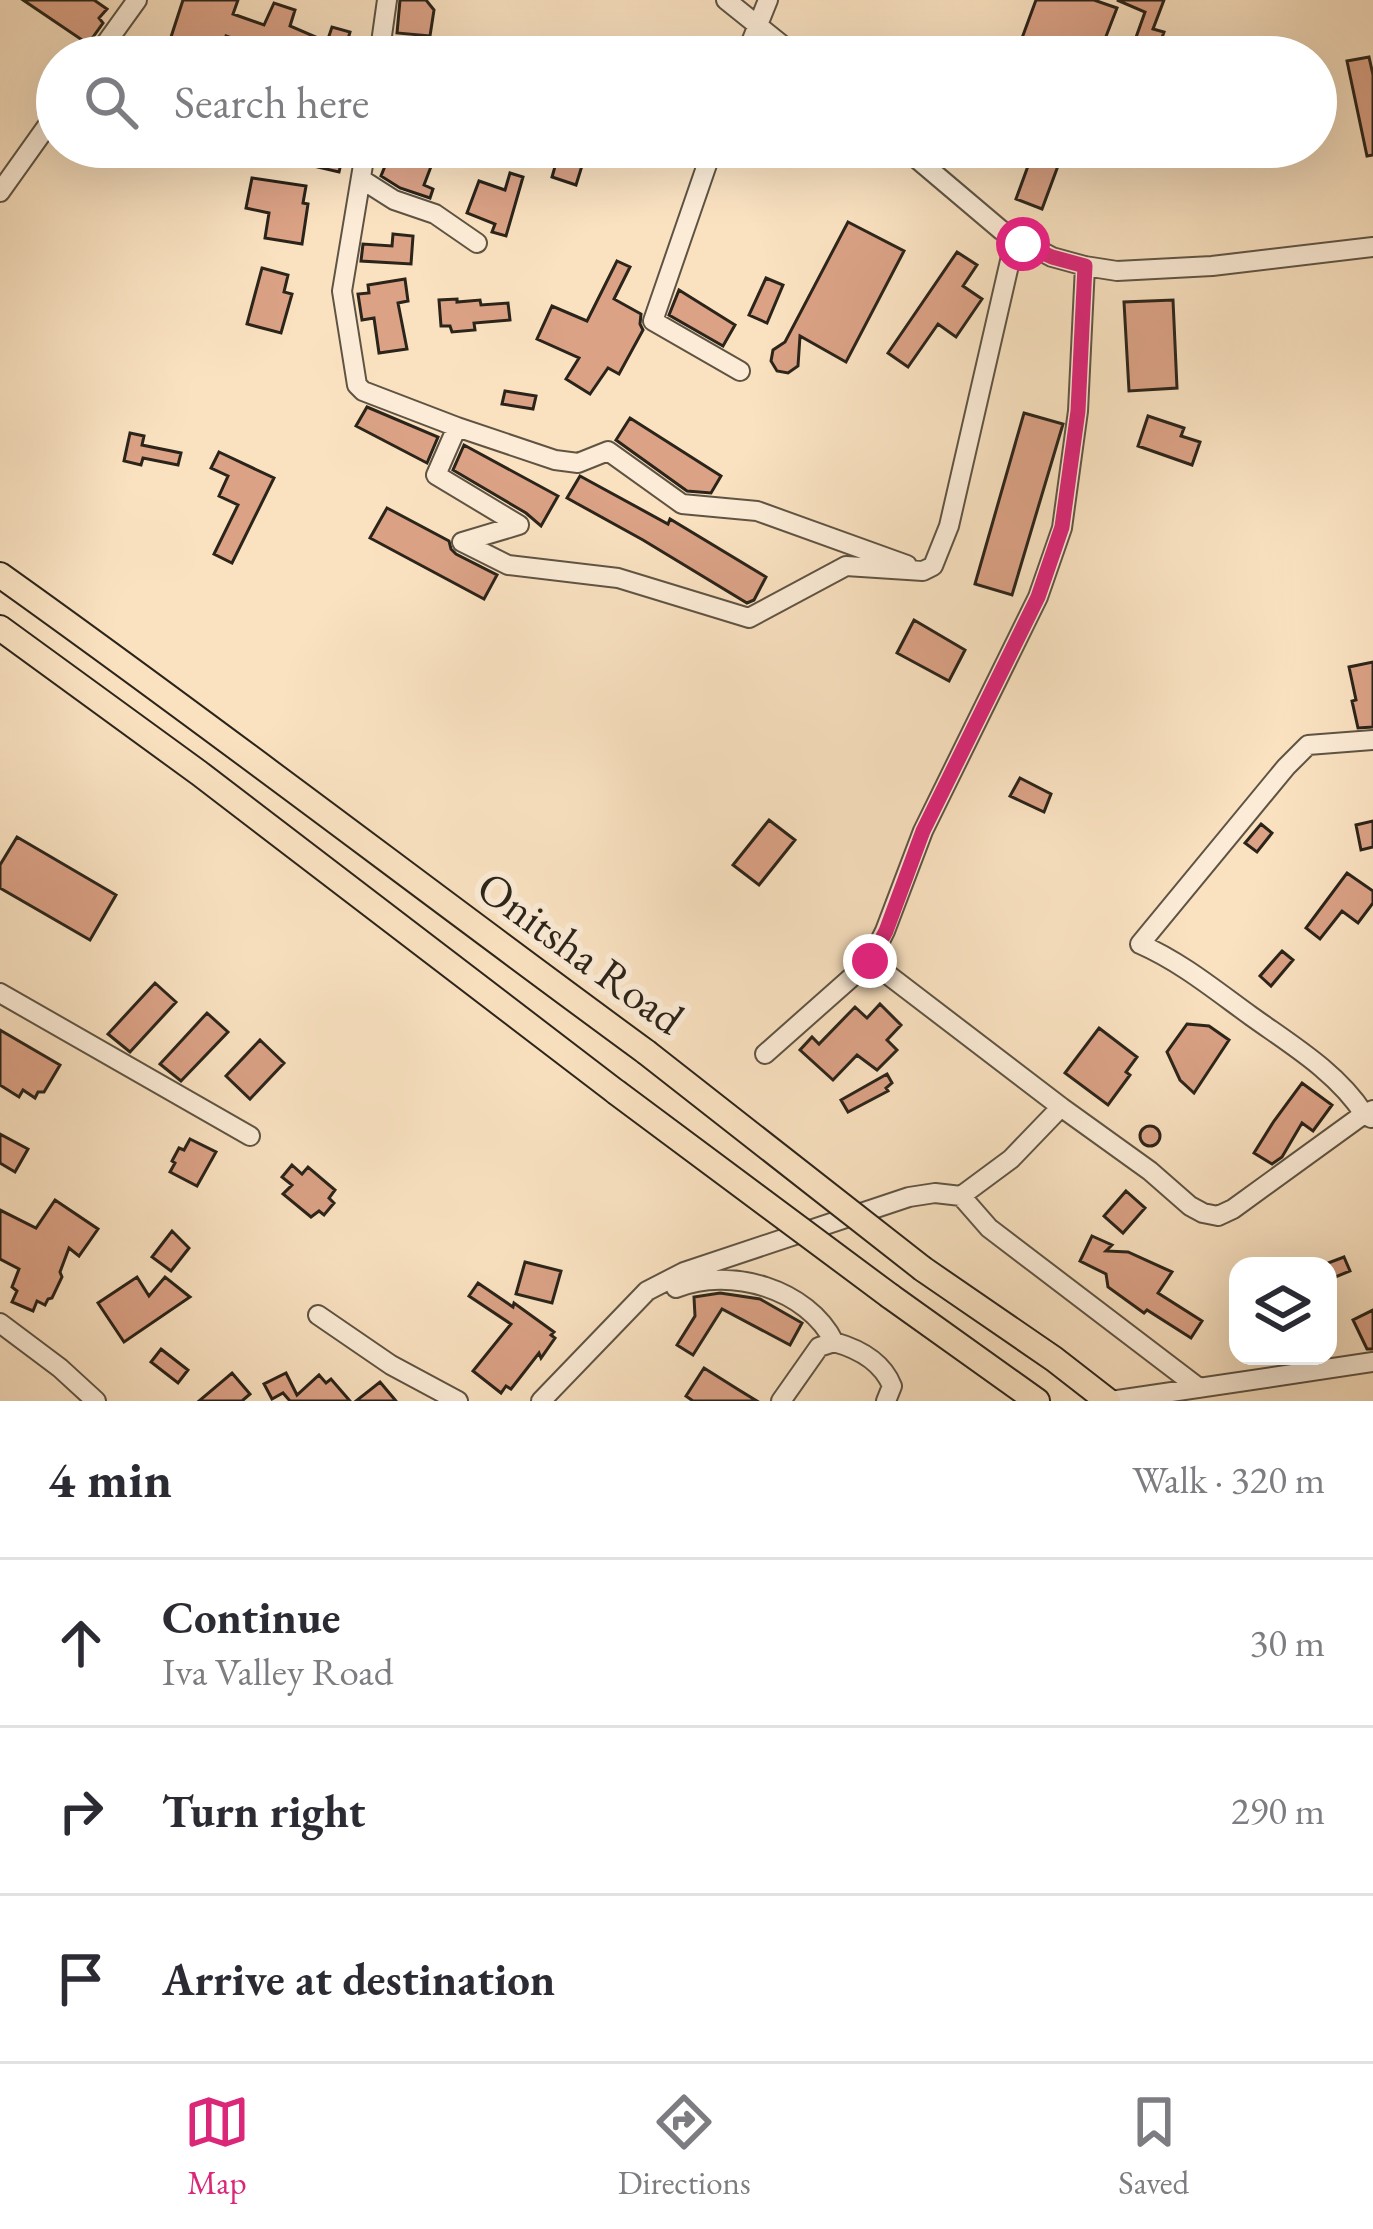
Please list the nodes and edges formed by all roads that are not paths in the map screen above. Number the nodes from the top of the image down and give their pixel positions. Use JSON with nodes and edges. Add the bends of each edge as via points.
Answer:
{"nodes":[{"id":1,"x":137,"y":0,"type":"edge"},
{"id":2,"x":388,"y":0,"type":"edge"},
{"id":3,"x":726,"y":0,"type":"edge"},
{"id":4,"x":768,"y":0,"type":"edge"},
{"id":5,"x":757,"y":23,"type":"junction"},
{"id":6,"x":112,"y":36,"type":"edge"},
{"id":7,"x":382,"y":36,"type":"edge"},
{"id":8,"x":752,"y":36,"type":"edge"},
{"id":9,"x":772,"y":36,"type":"edge"},
{"id":10,"x":36,"y":141,"type":"edge"},
{"id":11,"x":363,"y":168,"type":"edge"},
{"id":12,"x":706,"y":168,"type":"edge"},
{"id":13,"x":929,"y":168,"type":"edge"},
{"id":14,"x":361,"y":179,"type":"junction"},
{"id":15,"x":0,"y":192,"type":"edge"},
{"id":16,"x":1015,"y":238,"type":"junction"},
{"id":17,"x":477,"y":243,"type":"dead end"},
{"id":18,"x":1373,"y":247,"type":"edge"},
{"id":19,"x":1085,"y":266,"type":"junction"},
{"id":20,"x":740,"y":371,"type":"dead end"},
{"id":21,"x":457,"y":427,"type":"junction"},
{"id":22,"x":922,"y":571,"type":"junction"},
{"id":23,"x":0,"y":575,"type":"edge"},
{"id":24,"x":0,"y":628,"type":"edge"},
{"id":25,"x":1373,"y":740,"type":"edge"},
{"id":26,"x":870,"y":961,"type":"junction"},
{"id":27,"x":0,"y":993,"type":"edge"},
{"id":28,"x":765,"y":1054,"type":"dead end"},
{"id":29,"x":1061,"y":1107,"type":"junction"},
{"id":30,"x":1370,"y":1114,"type":"edge"},
{"id":31,"x":250,"y":1136,"type":"dead end"},
{"id":32,"x":961,"y":1196,"type":"junction"},
{"id":33,"x":647,"y":1292,"type":"junction"},
{"id":34,"x":318,"y":1316,"type":"dead end"},
{"id":35,"x":0,"y":1323,"type":"edge"},
{"id":36,"x":826,"y":1344,"type":"junction"},
{"id":37,"x":1373,"y":1362,"type":"edge"},
{"id":38,"x":1199,"y":1388,"type":"junction"},
{"id":39,"x":96,"y":1401,"type":"edge"},
{"id":40,"x":458,"y":1401,"type":"edge"},
{"id":41,"x":541,"y":1401,"type":"edge"},
{"id":42,"x":782,"y":1401,"type":"edge"},
{"id":43,"x":886,"y":1401,"type":"edge"},
{"id":44,"x":1036,"y":1401,"type":"edge"},
{"id":45,"x":1110,"y":1401,"type":"edge"}],
"edges":[{"from":1,"to":6,"type":"street"},
{"from":2,"to":7,"type":"street"},
{"from":3,"to":5,"type":"street"},
{"from":4,"to":5,"type":"street"},
{"from":5,"to":8,"type":"street"},
{"from":5,"to":9,"type":"street"},
{"from":10,"to":15,"type":"street"},
{"from":11,"to":14,"type":"street"},
{"from":12,"to":20,"type":"street","via":[[653,321]]},
{"from":13,"to":16,"type":"street"},
{"from":14,"to":17,"type":"street"},
{"from":14,"to":21,"type":"street","via":[[342,292],[357,385]]},
{"from":16,"to":19,"type":"street"},
{"from":16,"to":22,"type":"street","via":[[949,526],[933,566]]},
{"from":18,"to":19,"type":"street","via":[[1212,266]]},
{"from":19,"to":26,"type":"street","via":[[1062,527],[1038,597],[923,831]]},
{"from":21,"to":22,"type":"street","via":[[578,464],[608,451],[682,504],[757,511]]},
{"from":21,"to":22,"type":"street","via":[[436,475],[520,524],[462,542],[508,565],[618,578],[749,618],[846,566]]},
{"from":23,"to":45,"type":"main road","name":"Onitsha Road","bridge":true},
{"from":24,"to":44,"type":"main road","name":"Onitsha Road","bridge":true},
{"from":25,"to":30,"type":"street","via":[[1308,745],[1140,944],[1312,1060]]},
{"from":26,"to":28,"type":"street"},
{"from":26,"to":29,"type":"street"},
{"from":27,"to":31,"type":"street"},
{"from":29,"to":30,"type":"street","via":[[1190,1205],[1218,1216]]},
{"from":29,"to":32,"type":"street"},
{"from":32,"to":33,"type":"street","via":[[909,1196],[684,1272]]},
{"from":32,"to":38,"type":"street","via":[[989,1228]]},
{"from":33,"to":36,"type":"street","via":[[729,1280],[778,1292],[826,1324]]},
{"from":33,"to":41,"type":"street"},
{"from":34,"to":40,"type":"street"},
{"from":35,"to":39,"type":"street"},
{"from":36,"to":42,"type":"street"},
{"from":36,"to":43,"type":"street","via":[[884,1369],[892,1385]]},
{"from":37,"to":38,"type":"street"},
{"from":38,"to":45,"type":"street"}]}
